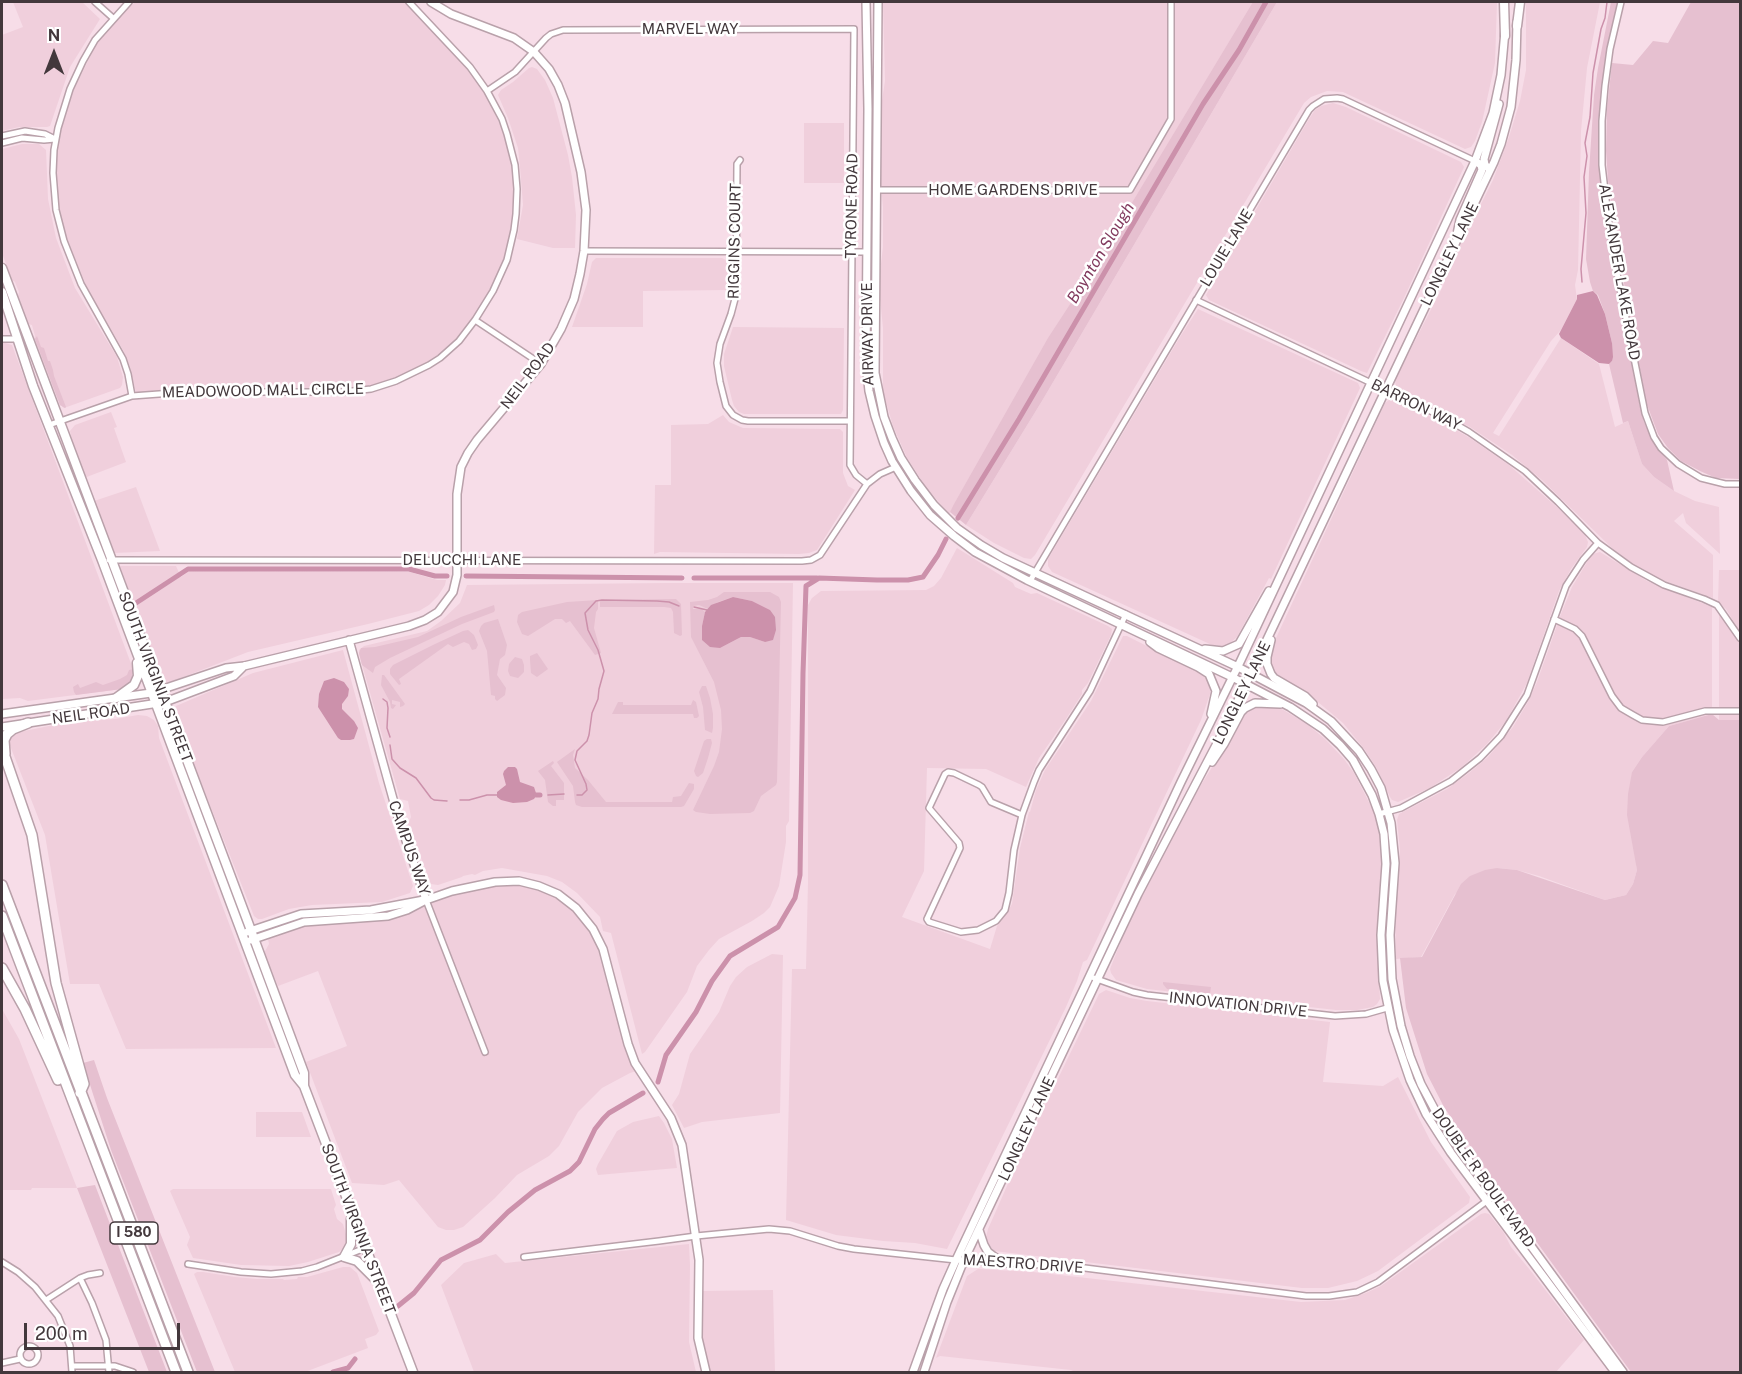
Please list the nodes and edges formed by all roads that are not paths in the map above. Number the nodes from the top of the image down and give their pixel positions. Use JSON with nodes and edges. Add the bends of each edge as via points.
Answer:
{"nodes":[{"id":1,"x":95,"y":2,"type":"edge"},
{"id":2,"x":129,"y":2,"type":"edge"},
{"id":3,"x":409,"y":2,"type":"edge"},
{"id":4,"x":431,"y":2,"type":"edge"},
{"id":5,"x":866,"y":2,"type":"edge"},
{"id":6,"x":878,"y":2,"type":"edge"},
{"id":7,"x":1171,"y":2,"type":"edge"},
{"id":8,"x":1505,"y":2,"type":"edge"},
{"id":9,"x":1519,"y":2,"type":"edge"},
{"id":10,"x":1621,"y":2,"type":"edge"},
{"id":11,"x":113,"y":18,"type":"junction"},
{"id":12,"x":1517,"y":27,"type":"joint"},
{"id":13,"x":854,"y":29,"type":"joint"},
{"id":14,"x":1505,"y":36,"type":"joint"},
{"id":15,"x":534,"y":52,"type":"junction"},
{"id":16,"x":1501,"y":75,"type":"junction"},
{"id":17,"x":487,"y":91,"type":"junction"},
{"id":18,"x":2,"y":136,"type":"edge"},
{"id":19,"x":55,"y":139,"type":"junction"},
{"id":20,"x":2,"y":143,"type":"edge"},
{"id":21,"x":740,"y":160,"type":"dead end"},
{"id":22,"x":1475,"y":161,"type":"junction"},
{"id":23,"x":1490,"y":169,"type":"junction"},
{"id":24,"x":876,"y":190,"type":"junction"},
{"id":25,"x":1454,"y":248,"type":"junction"},
{"id":26,"x":584,"y":251,"type":"junction"},
{"id":27,"x":736,"y":252,"type":"junction"},
{"id":28,"x":852,"y":252,"type":"junction"},
{"id":29,"x":867,"y":252,"type":"junction"},
{"id":30,"x":2,"y":268,"type":"edge"},
{"id":31,"x":2,"y":292,"type":"edge"},
{"id":32,"x":1196,"y":300,"type":"junction"},
{"id":33,"x":875,"y":314,"type":"junction"},
{"id":34,"x":475,"y":320,"type":"junction"},
{"id":35,"x":2,"y":339,"type":"edge"},
{"id":36,"x":17,"y":339,"type":"junction"},
{"id":37,"x":541,"y":364,"type":"junction"},
{"id":38,"x":1371,"y":383,"type":"junction"},
{"id":39,"x":1386,"y":390,"type":"junction"},
{"id":40,"x":132,"y":396,"type":"junction"},
{"id":41,"x":850,"y":421,"type":"junction"},
{"id":42,"x":59,"y":422,"type":"junction"},
{"id":43,"x":49,"y":425,"type":"junction"},
{"id":44,"x":896,"y":467,"type":"junction"},
{"id":45,"x":867,"y":484,"type":"junction"},
{"id":46,"x":1740,"y":484,"type":"edge"},
{"id":47,"x":934,"y":506,"type":"junction"},
{"id":48,"x":1598,"y":543,"type":"junction"},
{"id":49,"x":106,"y":560,"type":"junction"},
{"id":50,"x":457,"y":560,"type":"junction"},
{"id":51,"x":1035,"y":572,"type":"junction"},
{"id":52,"x":1281,"y":574,"type":"junction"},
{"id":53,"x":1030,"y":581,"type":"junction"},
{"id":54,"x":1126,"y":614,"type":"junction"},
{"id":55,"x":1554,"y":620,"type":"junction"},
{"id":56,"x":1276,"y":622,"type":"junction"},
{"id":57,"x":1121,"y":625,"type":"junction"},
{"id":58,"x":1144,"y":636,"type":"junction"},
{"id":59,"x":1740,"y":638,"type":"edge"},
{"id":60,"x":349,"y":640,"type":"junction"},
{"id":61,"x":1184,"y":642,"type":"junction"},
{"id":62,"x":136,"y":654,"type":"junction"},
{"id":63,"x":244,"y":666,"type":"junction"},
{"id":64,"x":1244,"y":670,"type":"junction"},
{"id":65,"x":1239,"y":681,"type":"junction"},
{"id":66,"x":161,"y":691,"type":"junction"},
{"id":67,"x":151,"y":693,"type":"junction"},
{"id":68,"x":116,"y":698,"type":"junction"},
{"id":69,"x":165,"y":702,"type":"junction"},
{"id":70,"x":155,"y":705,"type":"junction"},
{"id":71,"x":1290,"y":707,"type":"junction"},
{"id":72,"x":1740,"y":711,"type":"edge"},
{"id":73,"x":1320,"y":713,"type":"junction"},
{"id":74,"x":2,"y":714,"type":"edge"},
{"id":75,"x":28,"y":723,"type":"junction"},
{"id":76,"x":2,"y":727,"type":"edge"},
{"id":77,"x":1204,"y":735,"type":"junction"},
{"id":78,"x":3,"y":752,"type":"edge"},
{"id":79,"x":1204,"y":770,"type":"junction"},
{"id":80,"x":1388,"y":811,"type":"junction"},
{"id":81,"x":1379,"y":814,"type":"junction"},
{"id":82,"x":1022,"y":815,"type":"junction"},
{"id":83,"x":2,"y":885,"type":"edge"},
{"id":84,"x":426,"y":900,"type":"junction"},
{"id":85,"x":2,"y":916,"type":"edge"},
{"id":86,"x":248,"y":936,"type":"junction"},
{"id":87,"x":2,"y":968,"type":"edge"},
{"id":88,"x":1089,"y":977,"type":"junction"},
{"id":89,"x":1098,"y":980,"type":"junction"},
{"id":90,"x":1388,"y":1008,"type":"junction"},
{"id":91,"x":485,"y":1052,"type":"dead end"},
{"id":92,"x":80,"y":1093,"type":"junction"},
{"id":93,"x":70,"y":1097,"type":"junction"},
{"id":94,"x":1494,"y":1195,"type":"junction"},
{"id":95,"x":1487,"y":1200,"type":"junction"},
{"id":96,"x":351,"y":1212,"type":"junction"},
{"id":97,"x":979,"y":1230,"type":"junction"},
{"id":98,"x":696,"y":1236,"type":"junction"},
{"id":99,"x":365,"y":1248,"type":"junction"},
{"id":100,"x":344,"y":1257,"type":"junction"},
{"id":101,"x":524,"y":1257,"type":"dead end"},
{"id":102,"x":956,"y":1260,"type":"junction"},
{"id":103,"x":964,"y":1260,"type":"junction"},
{"id":104,"x":2,"y":1262,"type":"edge"},
{"id":105,"x":1006,"y":1263,"type":"junction"},
{"id":106,"x":188,"y":1264,"type":"dead end"},
{"id":107,"x":99,"y":1273,"type":"dead end"},
{"id":108,"x":80,"y":1278,"type":"junction"},
{"id":109,"x":379,"y":1284,"type":"junction"},
{"id":110,"x":46,"y":1300,"type":"junction"},
{"id":111,"x":20,"y":1359,"type":"dead end"},
{"id":112,"x":2,"y":1363,"type":"edge"},
{"id":113,"x":72,"y":1369,"type":"edge"},
{"id":114,"x":109,"y":1369,"type":"edge"},
{"id":115,"x":133,"y":1372,"type":"edge"},
{"id":116,"x":176,"y":1372,"type":"edge"},
{"id":117,"x":188,"y":1372,"type":"edge"},
{"id":118,"x":412,"y":1372,"type":"edge"},
{"id":119,"x":706,"y":1372,"type":"edge"},
{"id":120,"x":914,"y":1372,"type":"edge"},
{"id":121,"x":924,"y":1372,"type":"edge"},
{"id":122,"x":1615,"y":1372,"type":"edge"},
{"id":123,"x":1623,"y":1372,"type":"edge"}],
"edges":[{"from":1,"to":11,"type":"street"},
{"from":2,"to":11,"type":"street"},
{"from":3,"to":17,"type":"street","name":"MEADOWOOD MALL CIRCLE","via":[[470,67]]},
{"from":4,"to":15,"type":"main road","name":"NEIL ROAD","via":[[514,38]]},
{"from":5,"to":29,"type":"main road","name":"AIRWAY DRIVE"},
{"from":6,"to":24,"type":"main road","name":"AIRWAY DRIVE"},
{"from":7,"to":24,"type":"street","name":"HOME GARDENS DRIVE","via":[[1171,119],[1130,190]]},
{"from":8,"to":14,"type":"main road"},
{"from":9,"to":12,"type":"main road"},
{"from":10,"to":46,"type":"street","name":"ALEXANDER LAKE ROAD","via":[[1605,86],[1602,165],[1615,263],[1645,413],[1658,442],[1678,464],[1701,478]]},
{"from":11,"to":19,"type":"street","via":[[95,40],[78,72]]},
{"from":12,"to":23,"type":"main road","name":"LONGLEY LANE","via":[[1511,106]]},
{"from":13,"to":15,"type":"street","name":"MARVEL WAY","via":[[563,30],[551,34]]},
{"from":13,"to":28,"type":"street","name":"TYRONE ROAD"},
{"from":14,"to":16,"type":"main road","name":"LONGLEY LANE"},
{"from":15,"to":17,"type":"street","name":"MARVEL WAY","via":[[515,72]]},
{"from":15,"to":26,"type":"main road","name":"NEIL ROAD","via":[[554,76],[565,103],[584,185]]},
{"from":16,"to":22,"type":"main road","name":"LONGLEY LANE","via":[[1493,113]]},
{"from":16,"to":23,"type":"main road","via":[[1498,113],[1484,159]]},
{"from":17,"to":34,"type":"street","name":"MEADOWOOD MALL CIRCLE","via":[[512,149],[517,198],[507,260]]},
{"from":18,"to":19,"type":"street","via":[[25,132]]},
{"from":19,"to":20,"type":"street","via":[[22,138]]},
{"from":19,"to":40,"type":"street","via":[[54,194],[64,241],[81,284],[123,359]]},
{"from":21,"to":27,"type":"street","name":"RIGGINS COURT"},
{"from":22,"to":25,"type":"main road","via":[[1482,170],[1460,220]]},
{"from":22,"to":32,"type":"street","name":"LOUIE LANE","via":[[1343,99],[1318,102],[1309,110]]},
{"from":22,"to":38,"type":"main road","name":"LONGLEY LANE"},
{"from":23,"to":25,"type":"main road","name":"LONGLEY LANE"},
{"from":24,"to":29,"type":"main road","via":[[871,246]]},
{"from":24,"to":33,"type":"main road","name":"AIRWAY DRIVE"},
{"from":25,"to":39,"type":"main road","name":"LONGLEY LANE"},
{"from":26,"to":27,"type":"street"},
{"from":26,"to":37,"type":"main road","name":"NEIL ROAD","via":[[570,310]]},
{"from":27,"to":28,"type":"street"},
{"from":27,"to":41,"type":"street","name":"RIGGINS COURT","via":[[734,304],[717,363],[729,411],[748,421]]},
{"from":28,"to":29,"type":"street"},
{"from":28,"to":41,"type":"street","name":"TYRONE ROAD"},
{"from":29,"to":33,"type":"main road","via":[[872,259]]},
{"from":29,"to":44,"type":"main road","name":"AIRWAY DRIVE","via":[[867,375],[880,431]]},
{"from":30,"to":42,"type":"main road","name":"SOUTH VIRGINIA STREET"},
{"from":31,"to":36,"type":"main road","name":"SOUTH VIRGINIA STREET"},
{"from":32,"to":38,"type":"street","name":"BARRON WAY"},
{"from":32,"to":51,"type":"street","name":"LOUIE LANE"},
{"from":33,"to":47,"type":"main road","name":"AIRWAY DRIVE","via":[[875,374],[884,417],[902,458]]},
{"from":34,"to":37,"type":"street"},
{"from":34,"to":40,"type":"street","name":"MEADOWOOD MALL CIRCLE","via":[[440,358],[371,389],[344,393],[186,392]]},
{"from":35,"to":36,"type":"street"},
{"from":36,"to":43,"type":"main road","name":"SOUTH VIRGINIA STREET"},
{"from":37,"to":50,"type":"main road","name":"NEIL ROAD","via":[[477,440],[461,467]]},
{"from":38,"to":39,"type":"street","name":"BARRON WAY"},
{"from":38,"to":52,"type":"main road","name":"LONGLEY LANE"},
{"from":39,"to":48,"type":"street","name":"BARRON WAY","via":[[1456,424],[1502,454],[1548,491]]},
{"from":39,"to":56,"type":"main road","name":"LONGLEY LANE"},
{"from":40,"to":42,"type":"street","name":"MEADOWOOD MALL CIRCLE"},
{"from":41,"to":45,"type":"street","name":"TYRONE ROAD","via":[[850,465]]},
{"from":42,"to":43,"type":"street","name":"MEADOWOOD MALL CIRCLE"},
{"from":42,"to":49,"type":"main road","name":"SOUTH VIRGINIA STREET"},
{"from":43,"to":49,"type":"main road","name":"SOUTH VIRGINIA STREET"},
{"from":44,"to":45,"type":"street"},
{"from":44,"to":47,"type":"main road"},
{"from":44,"to":53,"type":"main road","name":"AIRWAY DRIVE","via":[[920,503],[948,531],[983,556]]},
{"from":45,"to":50,"type":"street","name":"DELUCCHI LANE","via":[[820,555],[811,560]]},
{"from":47,"to":51,"type":"main road","name":"AIRWAY DRIVE","via":[[981,545]]},
{"from":48,"to":55,"type":"street","via":[[1572,577]]},
{"from":48,"to":59,"type":"street","name":"BARRON WAY","via":[[1646,576],[1718,605]]},
{"from":49,"to":50,"type":"street","name":"DELUCCHI LANE"},
{"from":49,"to":62,"type":"main road","name":"SOUTH VIRGINIA STREET"},
{"from":49,"to":66,"type":"main road","name":"SOUTH VIRGINIA STREET"},
{"from":50,"to":60,"type":"main road","name":"NEIL ROAD","via":[[453,592],[432,617]]},
{"from":51,"to":53,"type":"street","name":"LOUIE LANE"},
{"from":51,"to":54,"type":"main road","name":"AIRWAY DRIVE"},
{"from":52,"to":61,"type":"main road","via":[[1234,647],[1218,651]]},
{"from":52,"to":64,"type":"main road","name":"LONGLEY LANE"},
{"from":53,"to":57,"type":"main road","name":"AIRWAY DRIVE"},
{"from":54,"to":57,"type":"street"},
{"from":54,"to":61,"type":"main road","name":"AIRWAY DRIVE"},
{"from":55,"to":72,"type":"street","via":[[1582,636],[1612,696],[1633,716],[1663,722],[1705,711]]},
{"from":55,"to":80,"type":"street","via":[[1527,695],[1494,744],[1451,781]]},
{"from":56,"to":64,"type":"main road","name":"LONGLEY LANE"},
{"from":56,"to":73,"type":"main road","via":[[1267,657],[1268,670],[1274,678],[1305,696]]},
{"from":57,"to":58,"type":"main road","name":"AIRWAY DRIVE"},
{"from":57,"to":82,"type":"street","via":[[1090,691],[1039,770]]},
{"from":58,"to":65,"type":"main road","name":"AIRWAY DRIVE"},
{"from":58,"to":77,"type":"main road","via":[[1158,648],[1204,670],[1212,679],[1216,691]]},
{"from":60,"to":63,"type":"main road","name":"NEIL ROAD"},
{"from":60,"to":84,"type":"main road","name":"CAMPUS WAY","via":[[398,817]]},
{"from":61,"to":64,"type":"main road","name":"AIRWAY DRIVE"},
{"from":62,"to":67,"type":"main road","name":"SOUTH VIRGINIA STREET"},
{"from":62,"to":68,"type":"main road","via":[[136,681]]},
{"from":63,"to":66,"type":"main road","name":"NEIL ROAD","via":[[221,669]]},
{"from":63,"to":69,"type":"main road","name":"NEIL ROAD","via":[[234,676]]},
{"from":64,"to":65,"type":"main road","name":"LONGLEY LANE"},
{"from":64,"to":65,"type":"main road","name":"LONGLEY LANE"},
{"from":64,"to":73,"type":"main road","name":"DOUBLE R BOULEVARD"},
{"from":65,"to":71,"type":"main road","name":"DOUBLE R BOULEVARD"},
{"from":65,"to":77,"type":"main road","name":"LONGLEY LANE"},
{"from":65,"to":79,"type":"main road","name":"LONGLEY LANE"},
{"from":66,"to":67,"type":"main road","name":"NEIL ROAD"},
{"from":66,"to":69,"type":"main road","name":"SOUTH VIRGINIA STREET"},
{"from":67,"to":68,"type":"main road","name":"NEIL ROAD"},
{"from":67,"to":70,"type":"main road","name":"SOUTH VIRGINIA STREET"},
{"from":68,"to":74,"type":"main road","name":"NEIL ROAD"},
{"from":69,"to":70,"type":"main road","name":"NEIL ROAD"},
{"from":69,"to":86,"type":"main road","name":"SOUTH VIRGINIA STREET"},
{"from":70,"to":75,"type":"main road","name":"NEIL ROAD"},
{"from":70,"to":86,"type":"main road","name":"SOUTH VIRGINIA STREET"},
{"from":71,"to":79,"type":"main road","via":[[1266,702],[1245,708]]},
{"from":71,"to":81,"type":"main road","name":"DOUBLE R BOULEVARD","via":[[1346,751],[1368,785]]},
{"from":73,"to":80,"type":"main road","name":"DOUBLE R BOULEVARD","via":[[1346,735],[1365,760],[1381,788]]},
{"from":75,"to":76,"type":"main road","name":"NEIL ROAD"},
{"from":75,"to":78,"type":"highway","via":[[7,734]]},
{"from":77,"to":88,"type":"main road","name":"LONGLEY LANE"},
{"from":78,"to":92,"type":"highway","via":[[32,835],[56,983],[84,1084]]},
{"from":79,"to":89,"type":"main road","name":"LONGLEY LANE"},
{"from":80,"to":81,"type":"street"},
{"from":80,"to":94,"type":"main road","name":"DOUBLE R BOULEVARD","via":[[1395,863],[1390,951],[1401,1026],[1415,1070],[1436,1112]]},
{"from":81,"to":90,"type":"main road","name":"DOUBLE R BOULEVARD","via":[[1386,854],[1381,942]]},
{"from":82,"to":82,"type":"street","via":[[1005,910],[996,921],[978,930],[961,932],[929,922],[960,848],[929,808],[945,774],[954,773],[979,785],[991,802]]},
{"from":83,"to":92,"type":"highway","number":"I 580"},
{"from":84,"to":86,"type":"main road","via":[[388,916],[304,922]]},
{"from":84,"to":91,"type":"street","name":"CAMPUS WAY"},
{"from":84,"to":98,"type":"main road","via":[[470,886],[519,881],[558,894],[586,918],[603,949],[632,1056],[680,1138]]},
{"from":85,"to":93,"type":"highway","number":"I 580"},
{"from":86,"to":96,"type":"main road","name":"SOUTH VIRGINIA STREET","via":[[304,1073],[304,1086]]},
{"from":87,"to":93,"type":"highway","via":[[56,1077]]},
{"from":88,"to":89,"type":"street","name":"INNOVATION DRIVE"},
{"from":88,"to":102,"type":"main road","name":"LONGLEY LANE"},
{"from":89,"to":90,"type":"street","name":"INNOVATION DRIVE","via":[[1132,992],[1335,1016]]},
{"from":89,"to":97,"type":"main road","name":"LONGLEY LANE"},
{"from":90,"to":95,"type":"main road","name":"DOUBLE R BOULEVARD","via":[[1399,1051],[1421,1103],[1451,1153]]},
{"from":92,"to":117,"type":"highway","number":"I 580"},
{"from":93,"to":116,"type":"highway","number":"I 580"},
{"from":94,"to":95,"type":"street","name":"MAESTRO DRIVE"},
{"from":94,"to":123,"type":"main road","name":"DOUBLE R BOULEVARD"},
{"from":95,"to":105,"type":"street","name":"MAESTRO DRIVE","via":[[1378,1282],[1340,1295],[1306,1296],[1077,1267]]},
{"from":95,"to":122,"type":"main road","name":"DOUBLE R BOULEVARD"},
{"from":96,"to":99,"type":"main road","name":"SOUTH VIRGINIA STREET"},
{"from":96,"to":100,"type":"main road","via":[[351,1244]]},
{"from":97,"to":103,"type":"main road","name":"LONGLEY LANE"},
{"from":97,"to":105,"type":"main road","via":[[988,1252]]},
{"from":98,"to":101,"type":"street","name":"MAESTRO DRIVE"},
{"from":98,"to":102,"type":"street","name":"MAESTRO DRIVE","via":[[790,1231],[846,1248]]},
{"from":98,"to":119,"type":"main road","via":[[698,1338]]},
{"from":99,"to":100,"type":"street"},
{"from":99,"to":109,"type":"main road","name":"SOUTH VIRGINIA STREET"},
{"from":100,"to":106,"type":"street","via":[[302,1271],[271,1274]]},
{"from":100,"to":109,"type":"main road","via":[[360,1264]]},
{"from":102,"to":103,"type":"street","name":"MAESTRO DRIVE"},
{"from":102,"to":120,"type":"main road","name":"LONGLEY LANE"},
{"from":103,"to":105,"type":"street","name":"MAESTRO DRIVE"},
{"from":103,"to":121,"type":"main road","name":"LONGLEY LANE"},
{"from":104,"to":110,"type":"street","via":[[28,1280]]},
{"from":107,"to":108,"type":"street"},
{"from":108,"to":110,"type":"street"},
{"from":108,"to":114,"type":"street","via":[[106,1340]]},
{"from":109,"to":118,"type":"main road","name":"SOUTH VIRGINIA STREET"},
{"from":110,"to":113,"type":"street","via":[[63,1326]]},
{"from":111,"to":112,"type":"street"},
{"from":113,"to":114,"type":"street"},
{"from":114,"to":115,"type":"street"}]}
